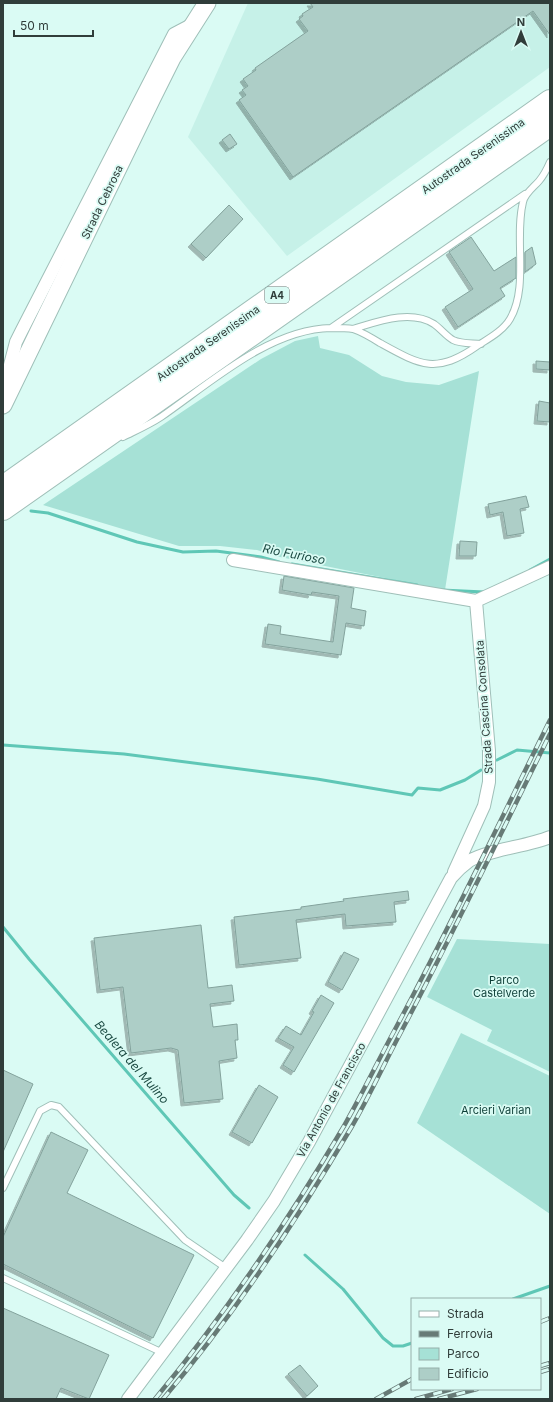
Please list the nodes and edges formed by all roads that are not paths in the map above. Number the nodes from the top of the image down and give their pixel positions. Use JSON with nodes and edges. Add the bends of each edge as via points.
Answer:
{"nodes":[{"id":1,"x":207,"y":3,"type":"edge"},
{"id":2,"x":194,"y":24,"type":"junction"},
{"id":3,"x":550,"y":101,"type":"edge"},
{"id":4,"x":550,"y":125,"type":"edge"},
{"id":5,"x":115,"y":148,"type":"junction"},
{"id":6,"x":550,"y":162,"type":"edge"},
{"id":7,"x":117,"y":171,"type":"junction"},
{"id":8,"x":530,"y":190,"type":"junction"},
{"id":9,"x":330,"y":328,"type":"junction"},
{"id":10,"x":353,"y":329,"type":"junction"},
{"id":11,"x":481,"y":344,"type":"junction"},
{"id":12,"x":3,"y":390,"type":"edge"},
{"id":13,"x":3,"y":405,"type":"edge"},
{"id":14,"x":118,"y":440,"type":"dead end"},
{"id":15,"x":104,"y":447,"type":"dead end"},
{"id":16,"x":56,"y":472,"type":"junction"},
{"id":17,"x":3,"y":487,"type":"edge"},
{"id":18,"x":3,"y":509,"type":"edge"},
{"id":19,"x":233,"y":560,"type":"dead end"},
{"id":20,"x":550,"y":567,"type":"edge"},
{"id":21,"x":476,"y":601,"type":"junction"},
{"id":22,"x":550,"y":837,"type":"edge"},
{"id":23,"x":451,"y":878,"type":"junction"},
{"id":24,"x":3,"y":1188,"type":"edge"},
{"id":25,"x":226,"y":1268,"type":"junction"},
{"id":26,"x":3,"y":1278,"type":"edge"},
{"id":27,"x":163,"y":1353,"type":"junction"},
{"id":28,"x":128,"y":1399,"type":"edge"}],
"edges":[{"from":1,"to":2,"type":"main road","name":"Strada Cebrosa"},
{"from":2,"to":5,"type":"street","via":[[174,34]]},
{"from":2,"to":7,"type":"main road","name":"Strada Cebrosa","via":[[169,65]]},
{"from":3,"to":17,"type":"highway","name":"Autostrada Serenissima","number":"A4"},
{"from":4,"to":16,"type":"highway","name":"Autostrada Serenissima","number":"A4"},
{"from":5,"to":7,"type":"street"},
{"from":5,"to":12,"type":"street","via":[[21,332]]},
{"from":6,"to":8,"type":"lane","via":[[544,175]]},
{"from":7,"to":13,"type":"main road","name":"Strada Cebrosa"},
{"from":8,"to":9,"type":"lane"},
{"from":8,"to":11,"type":"lane","via":[[523,200],[519,227],[520,283],[516,303],[510,319],[502,329]]},
{"from":9,"to":10,"type":"lane"},
{"from":9,"to":14,"type":"lane","via":[[295,335],[238,362],[159,418]]},
{"from":10,"to":11,"type":"lane","via":[[388,319],[406,318],[433,324],[454,340]]},
{"from":10,"to":11,"type":"lane","via":[[421,364],[435,365],[451,361]]},
{"from":15,"to":16,"type":"lane"},
{"from":16,"to":18,"type":"highway","name":"Autostrada Serenissima","number":"A4"},
{"from":19,"to":21,"type":"street"},
{"from":20,"to":21,"type":"street"},
{"from":21,"to":23,"type":"street","name":"Strada Cascina Consolata","via":[[489,751],[489,782],[484,806]]},
{"from":22,"to":23,"type":"street","name":"Via Antonio de Francisco","via":[[529,845],[475,858],[462,866]]},
{"from":23,"to":25,"type":"street","name":"Via Antonio de Francisco","via":[[309,1142],[274,1201]]},
{"from":24,"to":25,"type":"lane","via":[[40,1111],[52,1106],[59,1107],[185,1240]]},
{"from":25,"to":27,"type":"street","name":"Via Antonio de Francisco"},
{"from":26,"to":27,"type":"lane"},
{"from":27,"to":28,"type":"street","name":"Via Antonio de Francisco"}]}
